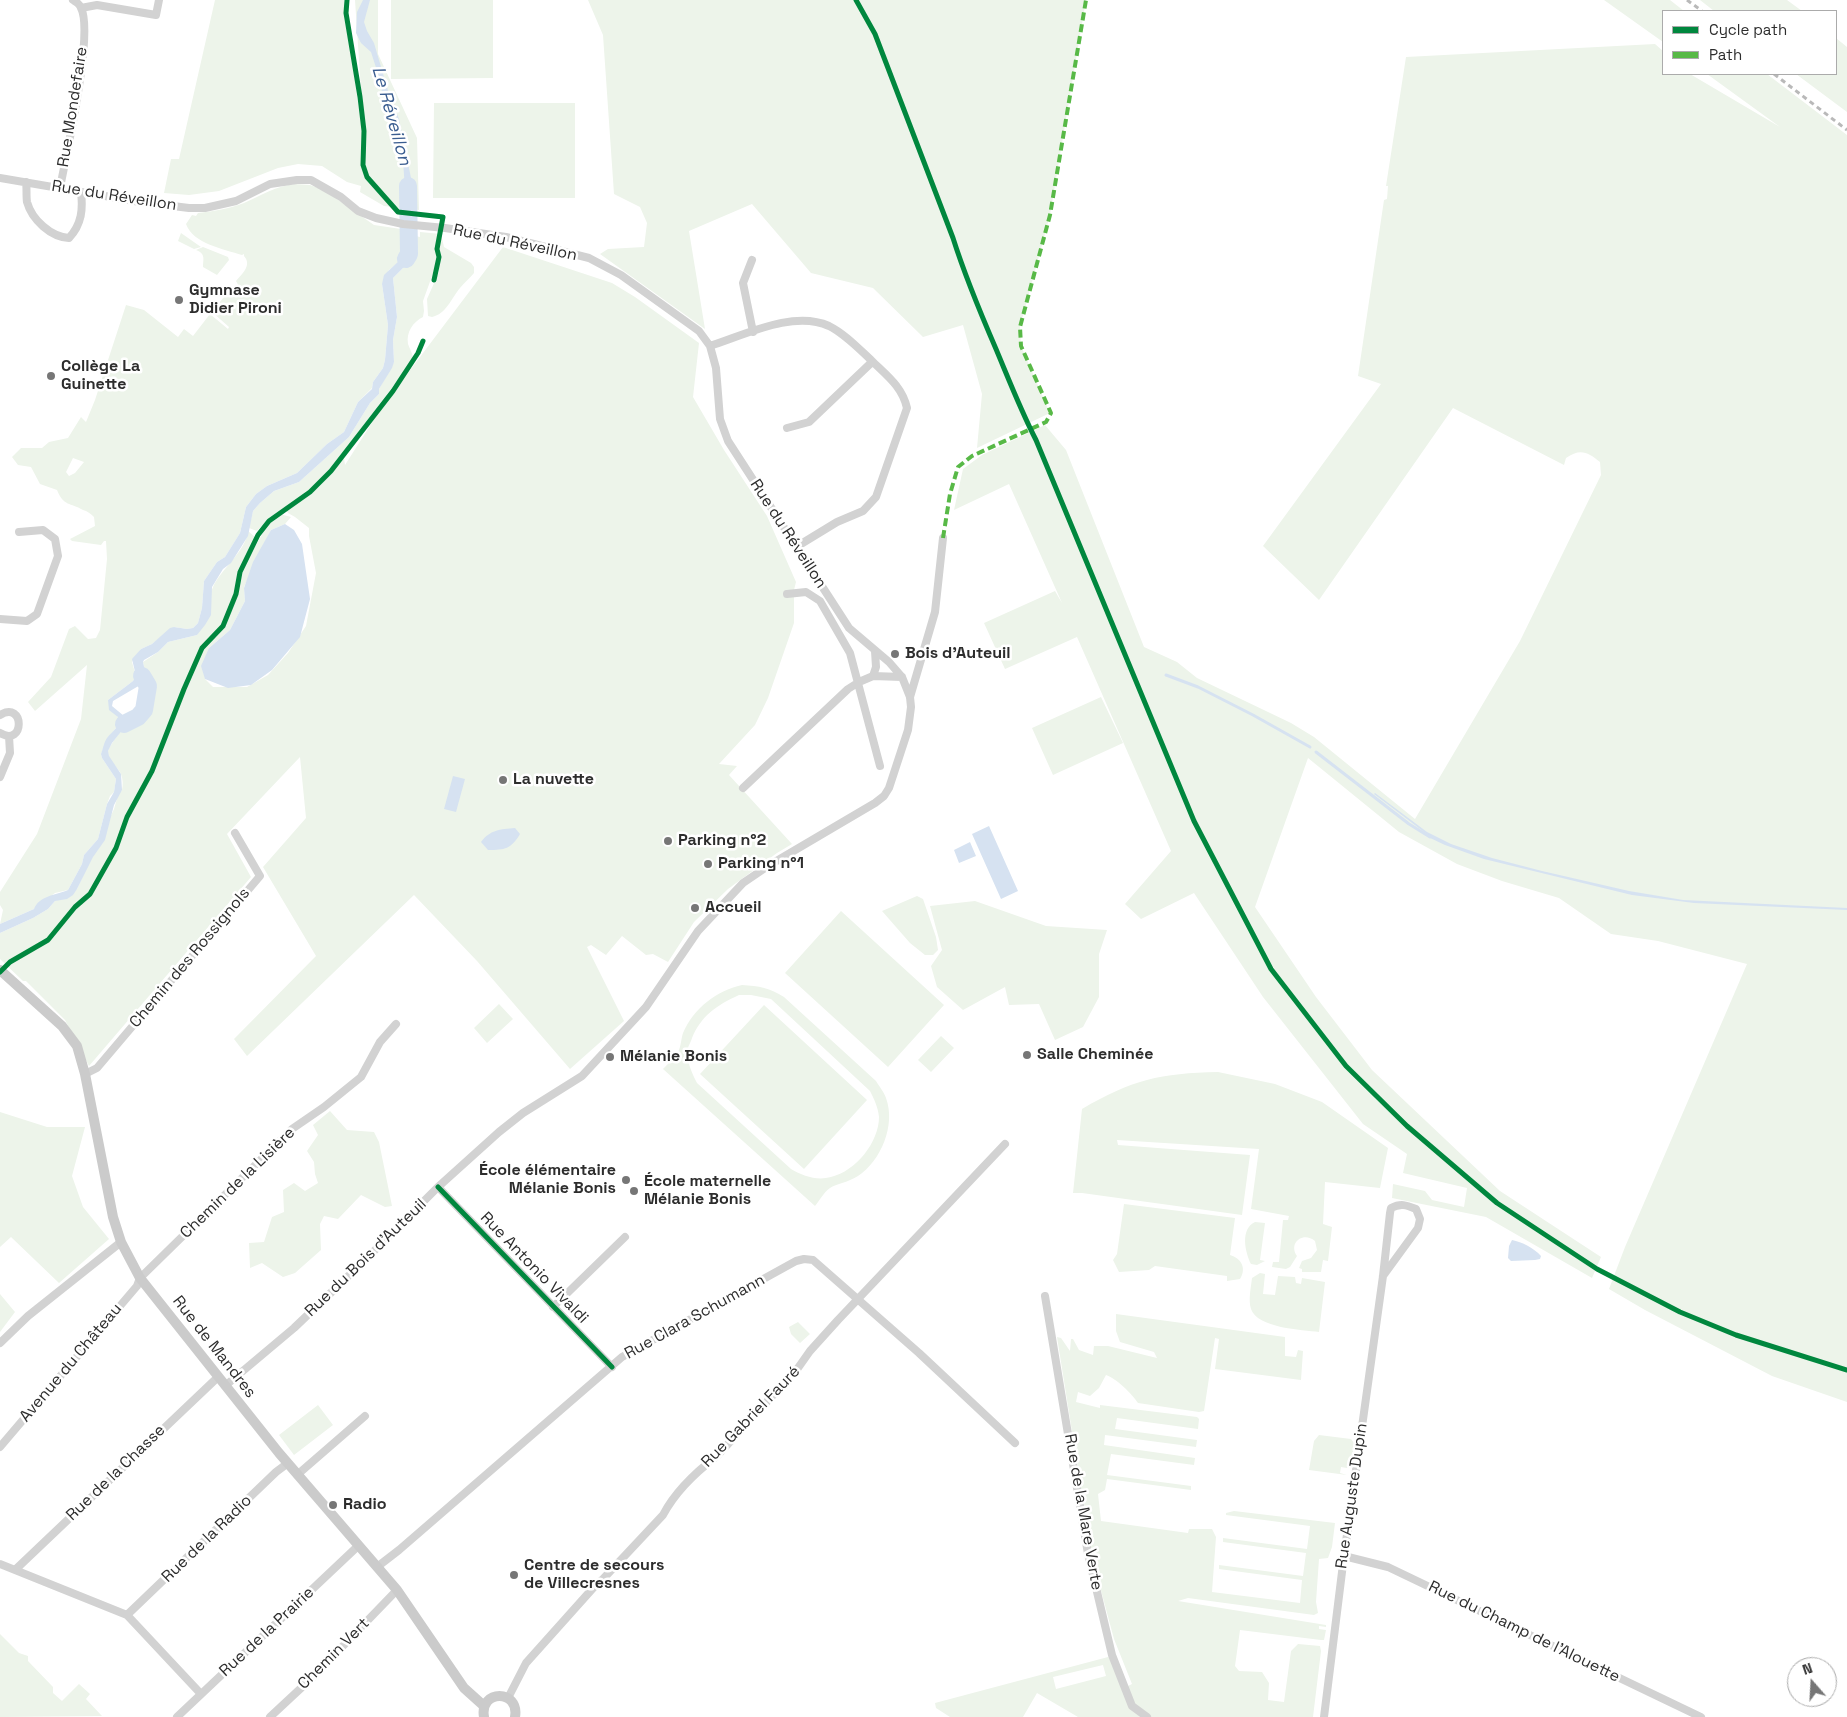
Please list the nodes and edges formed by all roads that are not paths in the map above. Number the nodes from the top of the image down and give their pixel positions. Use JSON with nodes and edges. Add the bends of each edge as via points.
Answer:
{"nodes":[{"id":1,"x":73,"y":0,"type":"edge"},
{"id":2,"x":118,"y":0,"type":"edge"},
{"id":3,"x":159,"y":0,"type":"edge"},
{"id":4,"x":82,"y":8,"type":"junction"},
{"id":5,"x":116,"y":9,"type":"junction"},
{"id":6,"x":0,"y":178,"type":"edge"},
{"id":7,"x":26,"y":182,"type":"junction"},
{"id":8,"x":60,"y":188,"type":"junction"},
{"id":9,"x":81,"y":192,"type":"junction"},
{"id":10,"x":752,"y":260,"type":"dead end"},
{"id":11,"x":754,"y":332,"type":"junction"},
{"id":12,"x":710,"y":346,"type":"junction"},
{"id":13,"x":872,"y":362,"type":"junction"},
{"id":14,"x":787,"y":428,"type":"dead end"},
{"id":15,"x":19,"y":532,"type":"dead end"},
{"id":16,"x":943,"y":538,"type":"dead end"},
{"id":17,"x":796,"y":547,"type":"junction"},
{"id":18,"x":786,"y":594,"type":"dead end"},
{"id":19,"x":0,"y":619,"type":"edge"},
{"id":20,"x":875,"y":651,"type":"junction"},
{"id":21,"x":873,"y":676,"type":"junction"},
{"id":22,"x":902,"y":676,"type":"junction"},
{"id":23,"x":859,"y":682,"type":"junction"},
{"id":24,"x":910,"y":697,"type":"junction"},
{"id":25,"x":0,"y":715,"type":"edge"},
{"id":26,"x":0,"y":733,"type":"edge"},
{"id":27,"x":8,"y":736,"type":"junction"},
{"id":28,"x":880,"y":766,"type":"dead end"},
{"id":29,"x":0,"y":777,"type":"edge"},
{"id":30,"x":743,"y":788,"type":"dead end"},
{"id":31,"x":884,"y":796,"type":"joint"},
{"id":32,"x":235,"y":833,"type":"dead end"},
{"id":33,"x":0,"y":970,"type":"edge"},
{"id":34,"x":396,"y":1024,"type":"dead end"},
{"id":35,"x":85,"y":1074,"type":"junction"},
{"id":36,"x":1005,"y":1144,"type":"dead end"},
{"id":37,"x":438,"y":1187,"type":"junction"},
{"id":38,"x":625,"y":1237,"type":"dead end"},
{"id":39,"x":121,"y":1242,"type":"junction"},
{"id":40,"x":1383,"y":1276,"type":"junction"},
{"id":41,"x":140,"y":1278,"type":"junction"},
{"id":42,"x":1045,"y":1296,"type":"dead end"},
{"id":43,"x":858,"y":1299,"type":"junction"},
{"id":44,"x":554,"y":1307,"type":"junction"},
{"id":45,"x":0,"y":1343,"type":"edge"},
{"id":46,"x":612,"y":1367,"type":"junction"},
{"id":47,"x":218,"y":1377,"type":"junction"},
{"id":48,"x":225,"y":1386,"type":"junction"},
{"id":49,"x":365,"y":1416,"type":"dead end"},
{"id":50,"x":1015,"y":1443,"type":"dead end"},
{"id":51,"x":0,"y":1447,"type":"edge"},
{"id":52,"x":288,"y":1463,"type":"junction"},
{"id":53,"x":297,"y":1475,"type":"junction"},
{"id":54,"x":358,"y":1546,"type":"junction"},
{"id":55,"x":1344,"y":1556,"type":"junction"},
{"id":56,"x":0,"y":1564,"type":"edge"},
{"id":57,"x":377,"y":1567,"type":"junction"},
{"id":58,"x":15,"y":1570,"type":"junction"},
{"id":59,"x":397,"y":1590,"type":"junction"},
{"id":60,"x":127,"y":1615,"type":"junction"},
{"id":61,"x":201,"y":1694,"type":"junction"},
{"id":62,"x":508,"y":1698,"type":"junction"},
{"id":63,"x":484,"y":1706,"type":"junction"},
{"id":64,"x":177,"y":1717,"type":"edge"},
{"id":65,"x":270,"y":1717,"type":"edge"},
{"id":66,"x":484,"y":1717,"type":"edge"},
{"id":67,"x":515,"y":1717,"type":"edge"},
{"id":68,"x":1147,"y":1717,"type":"edge"},
{"id":69,"x":1324,"y":1717,"type":"edge"},
{"id":70,"x":1702,"y":1717,"type":"edge"}],
"edges":[{"from":1,"to":4,"type":"street"},
{"from":2,"to":5,"type":"street"},
{"from":3,"to":5,"type":"street","via":[[156,15]]},
{"from":4,"to":5,"type":"street","via":[[97,5]]},
{"from":4,"to":8,"type":"street","name":"Rue Mondefaire","via":[[84,58]]},
{"from":6,"to":7,"type":"street","name":"Rue du Réveillon"},
{"from":7,"to":8,"type":"street","name":"Rue du Réveillon"},
{"from":7,"to":9,"type":"street","via":[[27,201],[40,224],[62,238],[73,234],[82,214]]},
{"from":8,"to":9,"type":"street","name":"Rue du Réveillon"},
{"from":9,"to":12,"type":"street","name":"Rue du Réveillon","via":[[170,207],[205,208],[236,201],[270,184],[311,180],[358,211],[376,218],[506,237],[589,258],[622,275],[684,318]]},
{"from":10,"to":11,"type":"street","via":[[742,283]]},
{"from":11,"to":12,"type":"street"},
{"from":11,"to":13,"type":"street","via":[[787,321],[807,320],[828,326],[846,337]]},
{"from":12,"to":17,"type":"street","name":"Rue du Réveillon","via":[[716,368],[720,419],[728,441]]},
{"from":13,"to":14,"type":"street","via":[[809,422]]},
{"from":13,"to":17,"type":"street","via":[[895,384],[904,396],[907,408],[876,496],[863,511],[837,522]]},
{"from":15,"to":19,"type":"street","via":[[43,530],[55,539],[58,556],[37,614],[27,621]]},
{"from":16,"to":24,"type":"street","via":[[934,612]]},
{"from":17,"to":20,"type":"street","name":"Rue du Réveillon","via":[[849,628]]},
{"from":18,"to":23,"type":"street","via":[[806,592],[820,601],[850,653]]},
{"from":20,"to":21,"type":"street"},
{"from":20,"to":22,"type":"street","name":"Rue du Réveillon"},
{"from":21,"to":22,"type":"street"},
{"from":21,"to":23,"type":"street"},
{"from":22,"to":24,"type":"street","name":"Rue du Réveillon"},
{"from":23,"to":28,"type":"street"},
{"from":23,"to":30,"type":"street"},
{"from":24,"to":31,"type":"street","name":"Rue du Réveillon","via":[[908,730]]},
{"from":25,"to":27,"type":"street","via":[[11,712],[18,717],[16,733]]},
{"from":26,"to":27,"type":"street"},
{"from":27,"to":29,"type":"street","via":[[10,753]]},
{"from":31,"to":37,"type":"street","name":"Rue du Bois d'Auteuil","via":[[743,883],[698,931],[646,1007],[582,1076],[523,1113]]},
{"from":32,"to":35,"type":"street","name":"Chemin des Rossignols","via":[[260,876],[97,1068]]},
{"from":33,"to":35,"type":"street","name":"Rue de Mandres","via":[[70,1035]]},
{"from":34,"to":41,"type":"street","name":"Chemin de la Lisière","via":[[380,1042],[361,1077],[292,1129]]},
{"from":35,"to":39,"type":"street","name":"Rue de Mandres","via":[[113,1217]]},
{"from":36,"to":43,"type":"street","name":"Rue Gabriel Fauré"},
{"from":37,"to":44,"type":"street","name":"Rue Antonio Vivaldi"},
{"from":37,"to":48,"type":"street","name":"Rue du Bois d'Auteuil","via":[[294,1328]]},
{"from":38,"to":44,"type":"street"},
{"from":39,"to":41,"type":"street","name":"Rue de Mandres"},
{"from":39,"to":45,"type":"street","via":[[28,1316]]},
{"from":40,"to":40,"type":"street","name":"Rue Auguste Dupin","via":[[1391,1208],[1405,1204],[1416,1209],[1420,1219],[1418,1228]]},
{"from":40,"to":55,"type":"street","name":"Rue Auguste Dupin"},
{"from":41,"to":47,"type":"street","name":"Rue de Mandres"},
{"from":41,"to":51,"type":"street","name":"Avenue du Château","via":[[137,1286]]},
{"from":42,"to":68,"type":"street","name":"Rue de la Mare Verte","via":[[1094,1582],[1112,1656],[1132,1706]]},
{"from":43,"to":46,"type":"street","name":"Rue Clara Schumann","via":[[813,1260],[796,1261],[622,1357]]},
{"from":43,"to":50,"type":"street","name":"Rue Clara Schumann"},
{"from":43,"to":62,"type":"street","name":"Rue Gabriel Fauré","via":[[548,1637],[526,1663]]},
{"from":44,"to":46,"type":"street","name":"Rue Antonio Vivaldi"},
{"from":46,"to":57,"type":"street","name":"Rue Clara Schumann"},
{"from":47,"to":48,"type":"street","name":"Rue de Mandres"},
{"from":47,"to":58,"type":"street","name":"Rue de la Chasse"},
{"from":48,"to":52,"type":"street","name":"Rue de Mandres"},
{"from":49,"to":53,"type":"street"},
{"from":52,"to":53,"type":"street","name":"Rue de Mandres"},
{"from":52,"to":60,"type":"street","name":"Rue de la Radio"},
{"from":53,"to":54,"type":"street","name":"Rue de Mandres"},
{"from":54,"to":57,"type":"street","name":"Rue de Mandres"},
{"from":54,"to":61,"type":"street","name":"Rue de la Prairie"},
{"from":55,"to":69,"type":"street","name":"Rue Auguste Dupin"},
{"from":55,"to":70,"type":"street","name":"Rue du Champ de l'Alouette","via":[[1388,1567]]},
{"from":56,"to":58,"type":"street"},
{"from":57,"to":59,"type":"street","name":"Rue de Mandres"},
{"from":58,"to":60,"type":"street"},
{"from":59,"to":63,"type":"street","name":"Rue de Mandres","via":[[464,1688]]},
{"from":59,"to":65,"type":"street","name":"Chemin Vert"},
{"from":60,"to":61,"type":"street"},
{"from":61,"to":64,"type":"street","name":"Rue de la Prairie"},
{"from":62,"to":63,"type":"street","via":[[495,1696]]},
{"from":62,"to":67,"type":"street","via":[[514,1705]]},
{"from":63,"to":66,"type":"street"}]}
